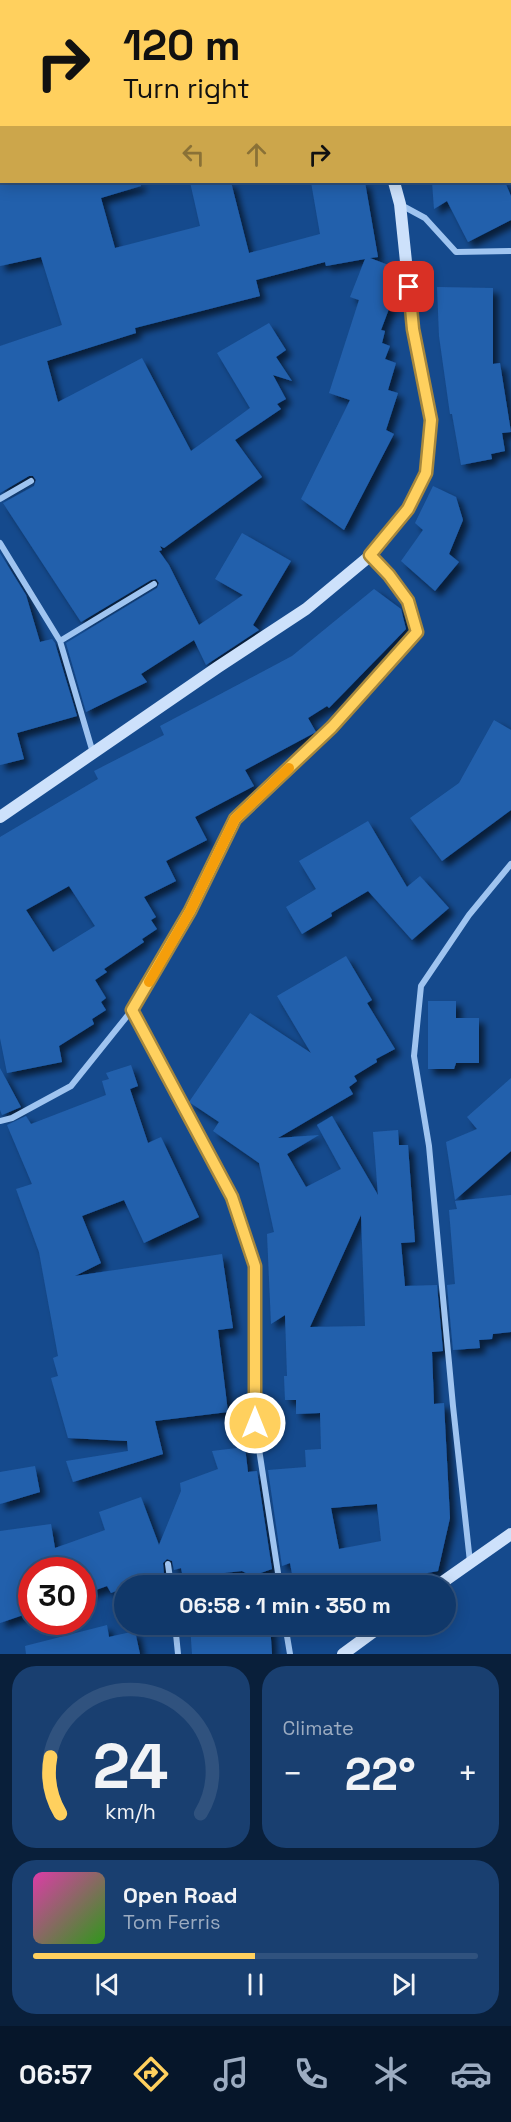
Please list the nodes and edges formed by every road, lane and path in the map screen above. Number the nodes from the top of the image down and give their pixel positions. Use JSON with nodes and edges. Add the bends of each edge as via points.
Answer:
{"nodes":[{"id":1,"x":394,"y":183,"type":"edge"},
{"id":2,"x":400,"y":204,"type":"junction"},
{"id":3,"x":511,"y":251,"type":"edge"},
{"id":4,"x":31,"y":481,"type":"dead end"},
{"id":5,"x":0,"y":499,"type":"edge"},
{"id":6,"x":0,"y":543,"type":"edge"},
{"id":7,"x":370,"y":555,"type":"junction"},
{"id":8,"x":154,"y":584,"type":"dead end"},
{"id":9,"x":60,"y":641,"type":"junction"},
{"id":10,"x":93,"y":754,"type":"junction"},
{"id":11,"x":0,"y":817,"type":"edge"},
{"id":12,"x":511,"y":864,"type":"edge"},
{"id":13,"x":132,"y":1010,"type":"junction"},
{"id":14,"x":0,"y":1121,"type":"edge"},
{"id":15,"x":511,"y":1534,"type":"edge"},
{"id":16,"x":470,"y":1562,"type":"junction"},
{"id":17,"x":168,"y":1564,"type":"dead end"},
{"id":18,"x":170,"y":1575,"type":"edge"},
{"id":19,"x":278,"y":1575,"type":"edge"},
{"id":20,"x":452,"y":1575,"type":"edge"},
{"id":21,"x":176,"y":1635,"type":"edge"},
{"id":22,"x":287,"y":1635,"type":"edge"},
{"id":23,"x":369,"y":1635,"type":"edge"},
{"id":24,"x":178,"y":1654,"type":"edge"},
{"id":25,"x":290,"y":1654,"type":"edge"},
{"id":26,"x":343,"y":1654,"type":"edge"}],
"edges":[{"from":1,"to":2,"type":"street"},
{"from":2,"to":3,"type":"street","via":[[425,218],[456,252]]},
{"from":2,"to":7,"type":"street","via":[[413,329],[431,420],[426,473],[408,509]]},
{"from":4,"to":5,"type":"street"},
{"from":6,"to":9,"type":"street"},
{"from":7,"to":10,"type":"street","via":[[306,609]]},
{"from":7,"to":13,"type":"street","via":[[408,601],[417,632],[332,727],[235,819],[190,911]]},
{"from":8,"to":9,"type":"street"},
{"from":9,"to":10,"type":"street"},
{"from":10,"to":11,"type":"street"},
{"from":12,"to":16,"type":"street","via":[[469,915],[421,986],[414,1056],[429,1146]]},
{"from":13,"to":14,"type":"street","via":[[71,1086]]},
{"from":13,"to":19,"type":"street","via":[[232,1197],[255,1266],[255,1423]]},
{"from":15,"to":16,"type":"street"},
{"from":16,"to":20,"type":"street"},
{"from":17,"to":18,"type":"street"},
{"from":21,"to":24,"type":"street"},
{"from":22,"to":25,"type":"street"},
{"from":23,"to":26,"type":"street"}]}
